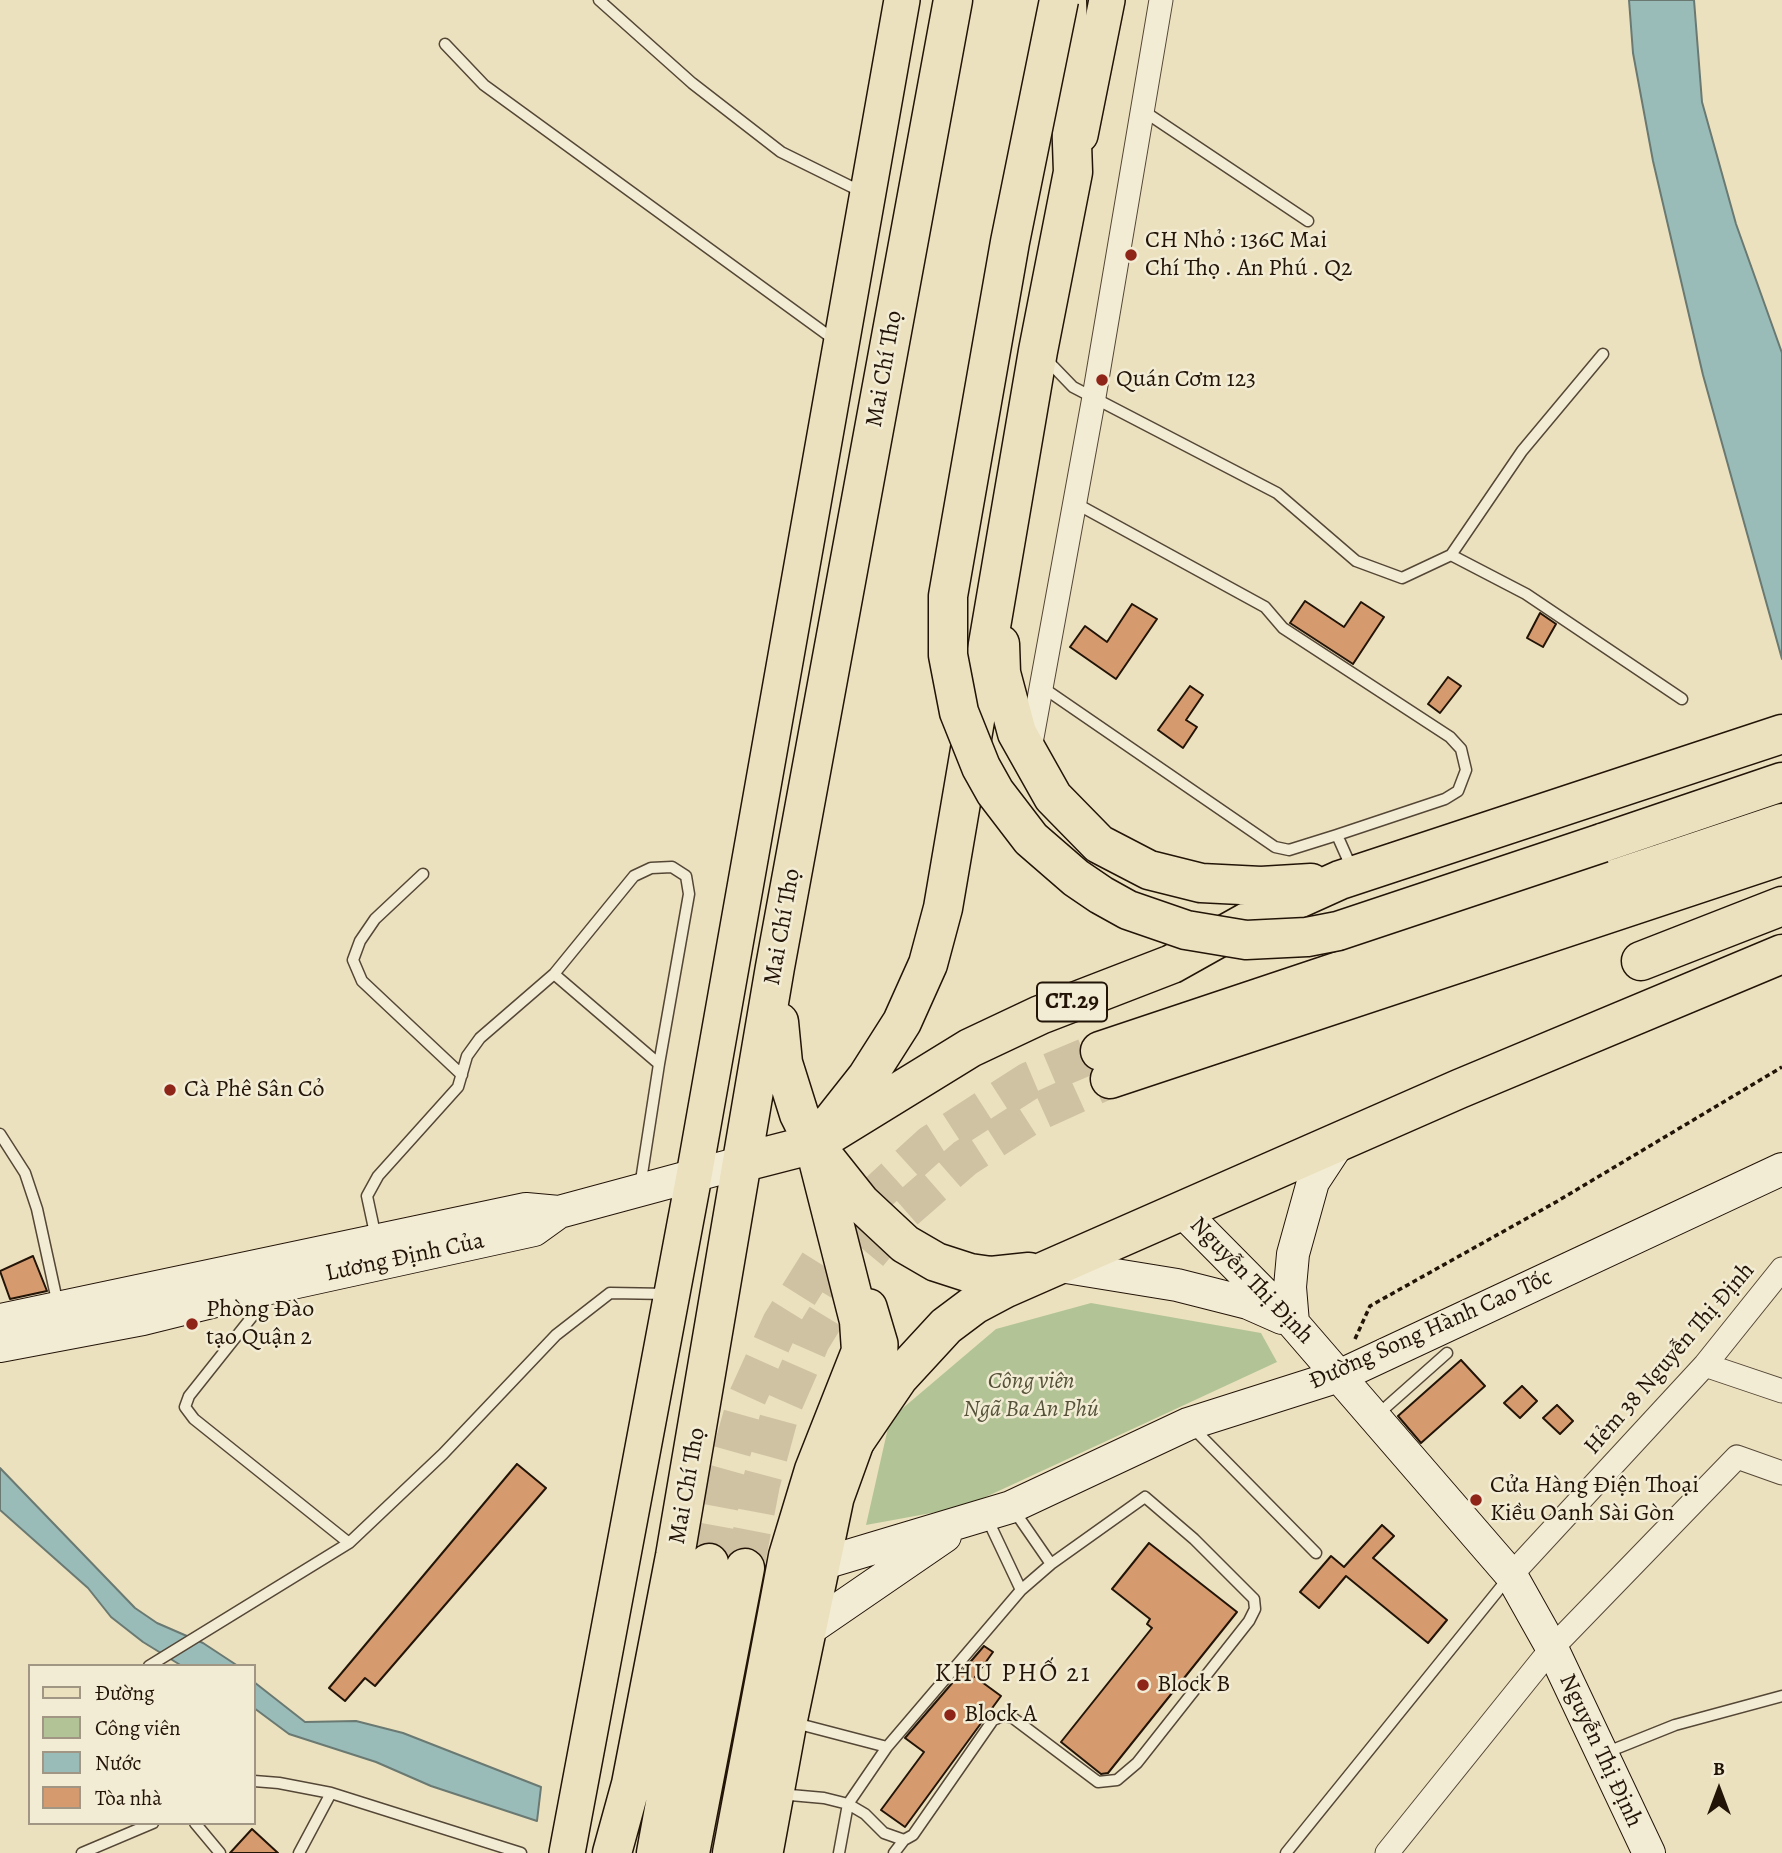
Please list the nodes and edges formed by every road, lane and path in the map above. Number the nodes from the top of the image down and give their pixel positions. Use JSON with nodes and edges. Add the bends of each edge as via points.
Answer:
{"nodes":[{"id":1,"x":599,"y":0,"type":"edge"},
{"id":2,"x":902,"y":0,"type":"edge"},
{"id":3,"x":953,"y":0,"type":"edge"},
{"id":4,"x":1059,"y":0,"type":"edge"},
{"id":5,"x":1067,"y":0,"type":"edge"},
{"id":6,"x":1107,"y":0,"type":"edge"},
{"id":7,"x":1161,"y":0,"type":"edge"},
{"id":8,"x":445,"y":44,"type":"dead end"},
{"id":9,"x":1142,"y":110,"type":"junction"},
{"id":10,"x":1073,"y":172,"type":"junction"},
{"id":11,"x":867,"y":194,"type":"junction"},
{"id":12,"x":1308,"y":221,"type":"dead end"},
{"id":13,"x":841,"y":344,"type":"junction"},
{"id":14,"x":1038,"y":351,"type":"junction"},
{"id":15,"x":1603,"y":354,"type":"dead end"},
{"id":16,"x":1094,"y":397,"type":"junction"},
{"id":17,"x":1075,"y":503,"type":"junction"},
{"id":18,"x":1451,"y":555,"type":"junction"},
{"id":19,"x":998,"y":582,"type":"junction"},
{"id":20,"x":1042,"y":687,"type":"junction"},
{"id":21,"x":1682,"y":699,"type":"dead end"},
{"id":22,"x":1782,"y":734,"type":"edge"},
{"id":23,"x":1028,"y":754,"type":"junction"},
{"id":24,"x":1782,"y":782,"type":"edge"},
{"id":25,"x":1782,"y":823,"type":"edge"},
{"id":26,"x":1337,"y":835,"type":"junction"},
{"id":27,"x":1782,"y":856,"type":"edge"},
{"id":28,"x":423,"y":874,"type":"dead end"},
{"id":29,"x":1347,"y":877,"type":"junction"},
{"id":30,"x":1619,"y":894,"type":"junction"},
{"id":31,"x":1782,"y":906,"type":"edge"},
{"id":32,"x":1782,"y":954,"type":"edge"},
{"id":33,"x":1641,"y":961,"type":"dead end"},
{"id":34,"x":775,"y":967,"type":"junction"},
{"id":35,"x":554,"y":974,"type":"junction"},
{"id":36,"x":659,"y":1064,"type":"junction"},
{"id":37,"x":1105,"y":1065,"type":"tunnel mouth"},
{"id":38,"x":1782,"y":1067,"type":"edge"},
{"id":39,"x":462,"y":1075,"type":"junction"},
{"id":40,"x":0,"y":1134,"type":"edge"},
{"id":41,"x":814,"y":1144,"type":"junction"},
{"id":42,"x":1338,"y":1144,"type":"junction"},
{"id":43,"x":744,"y":1162,"type":"junction"},
{"id":44,"x":1776,"y":1171,"type":"edge"},
{"id":45,"x":694,"y":1176,"type":"junction"},
{"id":46,"x":639,"y":1191,"type":"junction"},
{"id":47,"x":1182,"y":1210,"type":"junction"},
{"id":48,"x":559,"y":1212,"type":"junction"},
{"id":49,"x":376,"y":1240,"type":"junction"},
{"id":50,"x":843,"y":1257,"type":"junction"},
{"id":51,"x":1054,"y":1265,"type":"junction"},
{"id":52,"x":1782,"y":1269,"type":"edge"},
{"id":53,"x":256,"y":1291,"type":"junction"},
{"id":54,"x":671,"y":1294,"type":"junction"},
{"id":55,"x":58,"y":1307,"type":"junction"},
{"id":56,"x":0,"y":1320,"type":"edge"},
{"id":57,"x":1293,"y":1322,"type":"junction"},
{"id":58,"x":0,"y":1346,"type":"edge"},
{"id":59,"x":1447,"y":1353,"type":"dead end"},
{"id":60,"x":1704,"y":1365,"type":"junction"},
{"id":61,"x":1339,"y":1376,"type":"junction"},
{"id":62,"x":1782,"y":1391,"type":"edge"},
{"id":63,"x":1375,"y":1417,"type":"junction"},
{"id":64,"x":1188,"y":1424,"type":"junction"},
{"id":65,"x":856,"y":1440,"type":"junction"},
{"id":66,"x":1782,"y":1473,"type":"edge"},
{"id":67,"x":989,"y":1514,"type":"junction"},
{"id":68,"x":349,"y":1542,"type":"junction"},
{"id":69,"x":1316,"y":1553,"type":"dead end"},
{"id":70,"x":821,"y":1564,"type":"junction"},
{"id":71,"x":1051,"y":1564,"type":"junction"},
{"id":72,"x":1511,"y":1575,"type":"junction"},
{"id":73,"x":1021,"y":1590,"type":"junction"},
{"id":74,"x":808,"y":1630,"type":"junction"},
{"id":75,"x":1552,"y":1648,"type":"junction"},
{"id":76,"x":153,"y":1664,"type":"edge"},
{"id":77,"x":1782,"y":1696,"type":"edge"},
{"id":78,"x":789,"y":1722,"type":"junction"},
{"id":79,"x":887,"y":1747,"type":"junction"},
{"id":80,"x":1601,"y":1754,"type":"junction"},
{"id":81,"x":256,"y":1781,"type":"edge"},
{"id":82,"x":331,"y":1793,"type":"junction"},
{"id":83,"x":776,"y":1793,"type":"junction"},
{"id":84,"x":848,"y":1804,"type":"junction"},
{"id":85,"x":148,"y":1825,"type":"edge"},
{"id":86,"x":197,"y":1825,"type":"edge"},
{"id":87,"x":904,"y":1840,"type":"junction"},
{"id":88,"x":1643,"y":1850,"type":"edge"},
{"id":89,"x":82,"y":1853,"type":"edge"},
{"id":90,"x":220,"y":1853,"type":"edge"},
{"id":91,"x":299,"y":1853,"type":"edge"},
{"id":92,"x":522,"y":1853,"type":"edge"},
{"id":93,"x":567,"y":1853,"type":"edge"},
{"id":94,"x":612,"y":1853,"type":"edge"},
{"id":95,"x":656,"y":1853,"type":"edge"},
{"id":96,"x":690,"y":1853,"type":"edge"},
{"id":97,"x":732,"y":1853,"type":"edge"},
{"id":98,"x":765,"y":1853,"type":"edge"},
{"id":99,"x":839,"y":1853,"type":"edge"},
{"id":100,"x":894,"y":1853,"type":"edge"},
{"id":101,"x":1286,"y":1853,"type":"edge"},
{"id":102,"x":1387,"y":1853,"type":"edge"}],
"edges":[{"from":1,"to":11,"type":"lane","via":[[692,83],[781,152]]},
{"from":2,"to":11,"type":"main road","name":"Mai Chí Thọ"},
{"from":3,"to":34,"type":"highway","name":"Mai Chí Thọ"},
{"from":4,"to":24,"type":"highway","bridge":true,"via":[[1005,269],[952,568],[946,626],[952,684],[968,740],[995,792],[1031,839],[1076,878],[1128,910],[1186,930],[1277,940],[1367,923]]},
{"from":5,"to":10,"type":"highway"},
{"from":6,"to":10,"type":"main road"},
{"from":7,"to":9,"type":"street"},
{"from":8,"to":13,"type":"lane","via":[[484,85]]},
{"from":9,"to":12,"type":"lane"},
{"from":9,"to":16,"type":"street"},
{"from":10,"to":14,"type":"highway"},
{"from":11,"to":13,"type":"main road","name":"Mai Chí Thọ"},
{"from":13,"to":45,"type":"main road","name":"Mai Chí Thọ"},
{"from":14,"to":16,"type":"lane","via":[[1073,387]]},
{"from":14,"to":19,"type":"highway"},
{"from":15,"to":18,"type":"lane","via":[[1522,451]]},
{"from":16,"to":17,"type":"street"},
{"from":16,"to":18,"type":"lane","via":[[1277,493],[1356,561],[1402,578]]},
{"from":17,"to":20,"type":"street"},
{"from":17,"to":26,"type":"lane","via":[[1265,607],[1283,628],[1450,737],[1461,749],[1466,769],[1458,790],[1451,795]]},
{"from":18,"to":21,"type":"lane","via":[[1526,594]]},
{"from":19,"to":23,"type":"highway","via":[[1001,673],[1017,733]]},
{"from":19,"to":41,"type":"highway","via":[[943,908],[928,964],[884,1051]]},
{"from":20,"to":23,"type":"street"},
{"from":20,"to":26,"type":"lane","via":[[1275,847],[1289,850]]},
{"from":22,"to":29,"type":"highway","number":"CT.29"},
{"from":23,"to":29,"type":"highway","via":[[1053,797],[1099,844],[1149,870],[1201,883],[1261,886]]},
{"from":25,"to":30,"type":"highway"},
{"from":26,"to":29,"type":"lane"},
{"from":27,"to":30,"type":"highway"},
{"from":28,"to":39,"type":"lane","via":[[375,919],[353,960],[362,981]]},
{"from":29,"to":41,"type":"highway","number":"CT.29","via":[[1247,922],[1172,964],[1040,1015],[970,1048]]},
{"from":30,"to":37,"type":"highway"},
{"from":31,"to":33,"type":"highway"},
{"from":32,"to":42,"type":"highway"},
{"from":34,"to":41,"type":"highway","via":[[783,1063]]},
{"from":34,"to":43,"type":"highway","name":"Mai Chí Thọ"},
{"from":35,"to":36,"type":"lane"},
{"from":35,"to":36,"type":"lane","via":[[634,876],[651,868],[672,867],[686,876],[689,894]]},
{"from":35,"to":39,"type":"lane","via":[[480,1038],[467,1056]]},
{"from":36,"to":46,"type":"lane"},
{"from":38,"to":61,"type":"path","via":[[1370,1306]]},
{"from":39,"to":49,"type":"lane","via":[[458,1087],[378,1175],[367,1196]]},
{"from":40,"to":55,"type":"lane","via":[[25,1174],[37,1209]]},
{"from":41,"to":43,"type":"highway"},
{"from":41,"to":50,"type":"highway"},
{"from":41,"to":51,"type":"highway","via":[[841,1181],[883,1224],[936,1262],[991,1276]]},
{"from":42,"to":47,"type":"highway"},
{"from":42,"to":57,"type":"main road","via":[[1312,1182],[1293,1254]]},
{"from":43,"to":45,"type":"main road","name":"Lương Định Của"},
{"from":43,"to":94,"type":"highway","name":"Mai Chí Thọ","via":[[676,1556],[631,1784]]},
{"from":44,"to":61,"type":"main road","name":"Đường Song Hành Cao Tốc"},
{"from":45,"to":46,"type":"main road","name":"Lương Định Của"},
{"from":45,"to":54,"type":"main road","name":"Mai Chí Thọ"},
{"from":46,"to":48,"type":"main road","name":"Lương Định Của"},
{"from":47,"to":51,"type":"highway"},
{"from":47,"to":57,"type":"main road","name":"Nguyễn Thị Định"},
{"from":48,"to":49,"type":"main road","name":"Lương Định Của","via":[[526,1209]]},
{"from":48,"to":53,"type":"main road","name":"Lương Định Của","via":[[534,1230]]},
{"from":49,"to":55,"type":"main road","name":"Lương Định Của"},
{"from":50,"to":65,"type":"main road","via":[[873,1314],[880,1344],[876,1392]]},
{"from":50,"to":97,"type":"highway","via":[[860,1328],[859,1361],[814,1470],[788,1556]]},
{"from":51,"to":57,"type":"main road","via":[[1177,1285],[1248,1303]]},
{"from":51,"to":65,"type":"highway","via":[[974,1305],[946,1326],[899,1377]]},
{"from":52,"to":60,"type":"street","name":"Hẻm 38 Nguyễn Thị Định"},
{"from":53,"to":58,"type":"main road","name":"Lương Định Của","via":[[143,1319]]},
{"from":53,"to":68,"type":"lane","via":[[255,1313],[185,1407],[194,1419]]},
{"from":54,"to":68,"type":"lane","via":[[610,1293],[556,1335],[443,1454]]},
{"from":54,"to":93,"type":"main road","name":"Mai Chí Thọ"},
{"from":55,"to":56,"type":"main road","name":"Lương Định Của"},
{"from":57,"to":61,"type":"main road","name":"Nguyễn Thị Định"},
{"from":59,"to":63,"type":"lane"},
{"from":60,"to":62,"type":"street"},
{"from":60,"to":72,"type":"street","name":"Hẻm 38 Nguyễn Thị Định"},
{"from":61,"to":63,"type":"main road","name":"Nguyễn Thị Định"},
{"from":61,"to":64,"type":"main road","name":"Đường Song Hành Cao Tốc"},
{"from":63,"to":72,"type":"main road","name":"Nguyễn Thị Định"},
{"from":64,"to":67,"type":"main road","name":"Đường Song Hành Cao Tốc"},
{"from":64,"to":69,"type":"lane"},
{"from":65,"to":70,"type":"main road"},
{"from":66,"to":75,"type":"street","via":[[1737,1457]]},
{"from":67,"to":70,"type":"main road","name":"Đường Song Hành Cao Tốc"},
{"from":67,"to":71,"type":"lane"},
{"from":67,"to":73,"type":"lane"},
{"from":67,"to":74,"type":"main road","name":"Đường Song Hành Cao Tốc"},
{"from":68,"to":76,"type":"lane"},
{"from":70,"to":74,"type":"main road"},
{"from":71,"to":73,"type":"lane"},
{"from":71,"to":87,"type":"lane","via":[[1145,1497],[1246,1589],[1254,1598],[1255,1609],[1125,1775],[1098,1782],[1013,1718],[999,1717],[914,1835]]},
{"from":72,"to":75,"type":"main road","name":"Nguyễn Thị Định"},
{"from":72,"to":101,"type":"lane"},
{"from":73,"to":79,"type":"lane"},
{"from":74,"to":78,"type":"main road"},
{"from":75,"to":80,"type":"main road","name":"Nguyễn Thị Định"},
{"from":75,"to":102,"type":"street","name":"Nguyễn Thị Định"},
{"from":77,"to":80,"type":"lane","via":[[1675,1725]]},
{"from":78,"to":79,"type":"lane"},
{"from":78,"to":83,"type":"main road"},
{"from":79,"to":84,"type":"lane"},
{"from":80,"to":88,"type":"main road","name":"Nguyễn Thị Định"},
{"from":81,"to":82,"type":"lane"},
{"from":82,"to":91,"type":"lane"},
{"from":82,"to":92,"type":"lane"},
{"from":83,"to":84,"type":"lane"},
{"from":83,"to":98,"type":"main road"},
{"from":84,"to":87,"type":"lane","via":[[884,1833]]},
{"from":84,"to":99,"type":"lane"},
{"from":85,"to":89,"type":"lane"},
{"from":86,"to":90,"type":"lane"},
{"from":87,"to":100,"type":"lane"},
{"from":95,"to":96,"type":"highway","via":[[727,1565]]}]}
